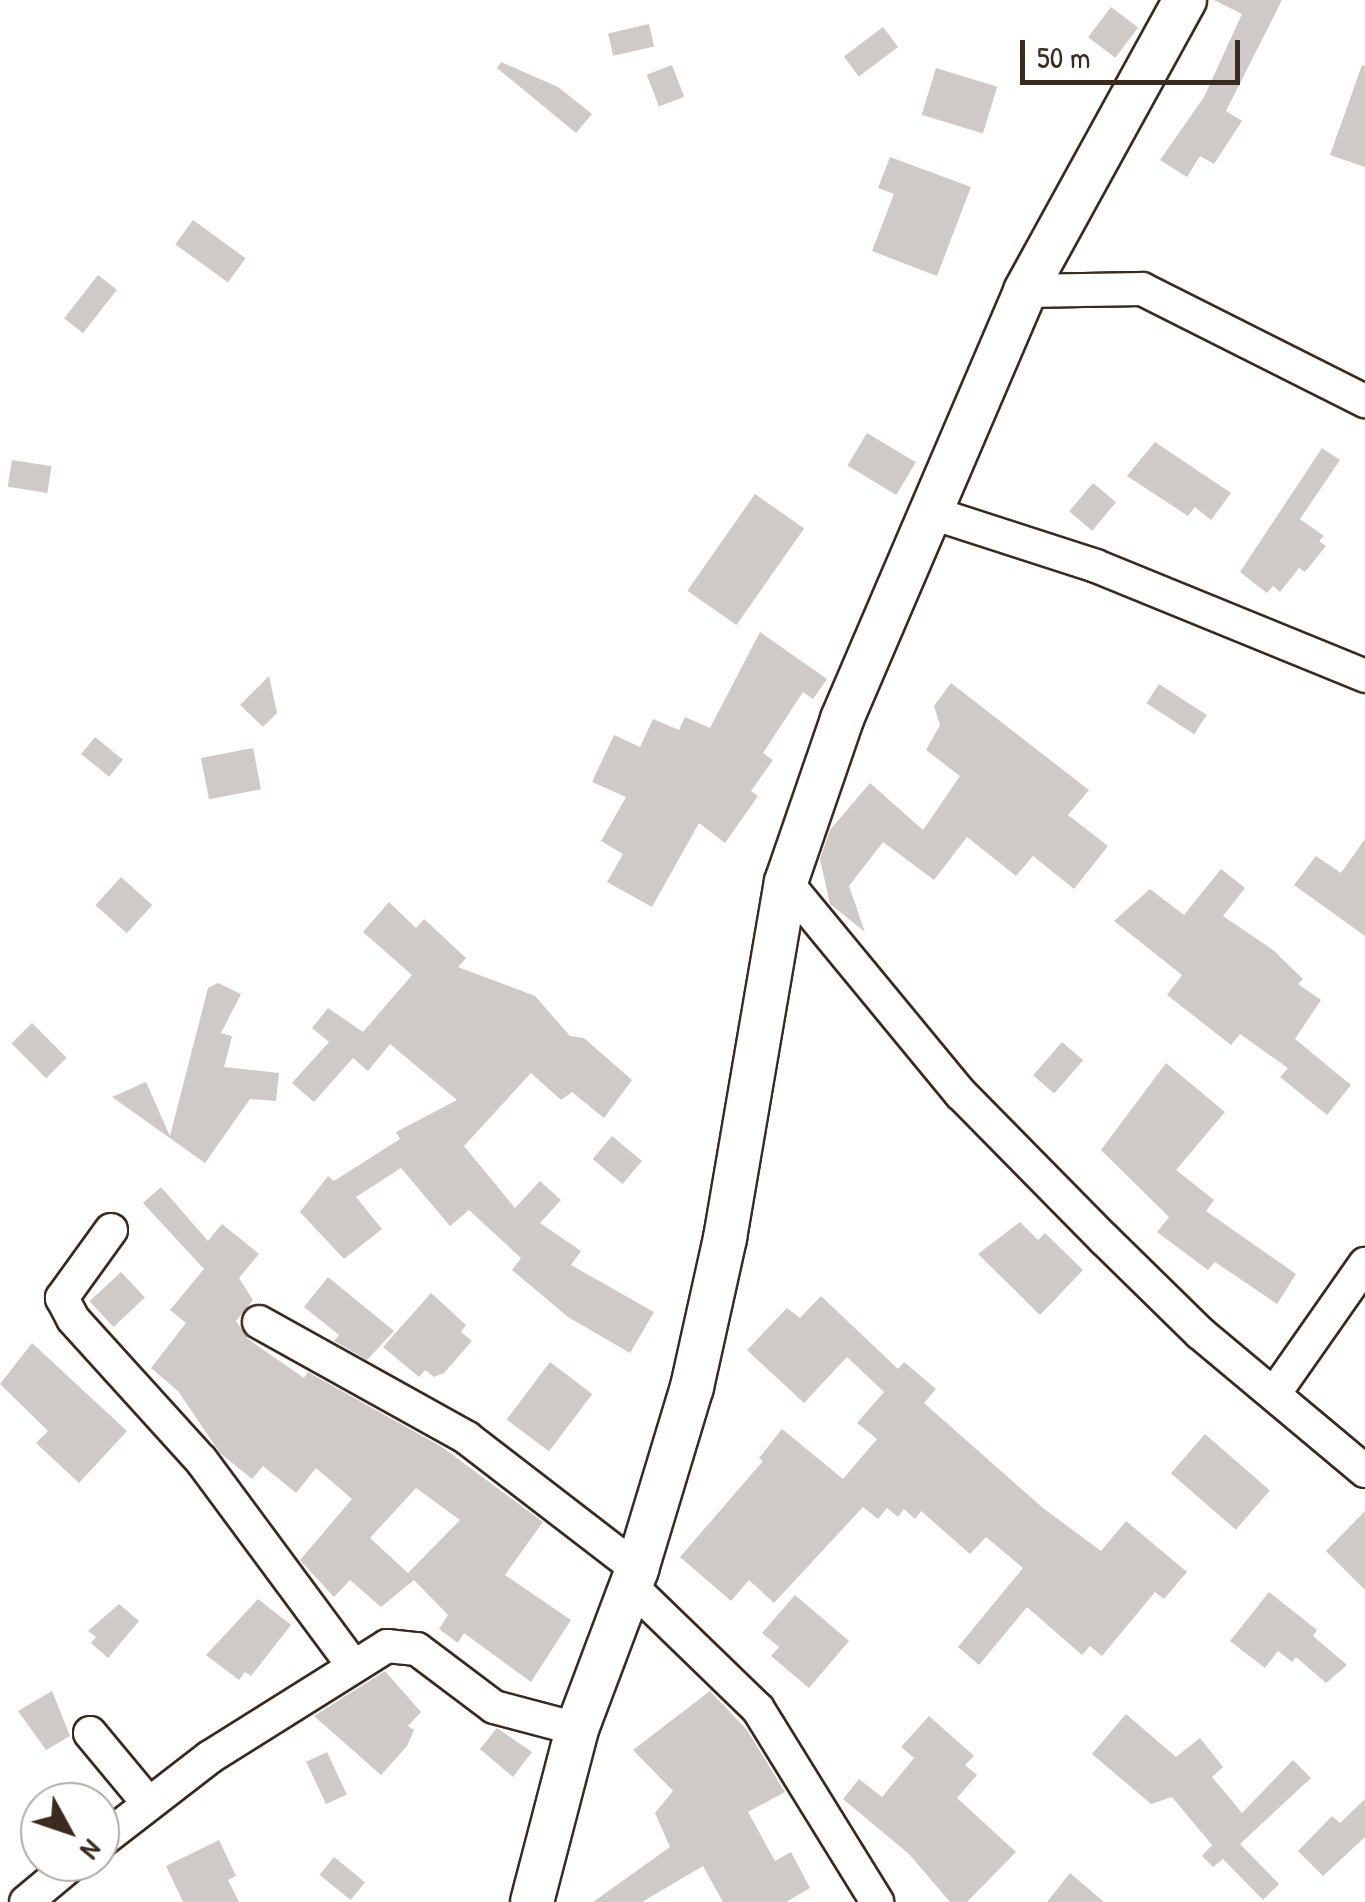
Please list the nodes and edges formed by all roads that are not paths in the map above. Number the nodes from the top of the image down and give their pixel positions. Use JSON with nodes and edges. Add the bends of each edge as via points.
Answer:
{"nodes":[{"id":1,"x":1185,"y":0,"type":"edge"},
{"id":2,"x":1026,"y":290,"type":"junction"},
{"id":3,"x":1365,"y":402,"type":"edge"},
{"id":4,"x":932,"y":513,"type":"junction"},
{"id":5,"x":1365,"y":676,"type":"edge"},
{"id":6,"x":786,"y":882,"type":"junction"},
{"id":7,"x":111,"y":1230,"type":"dead end"},
{"id":8,"x":1365,"y":1264,"type":"edge"},
{"id":9,"x":259,"y":1322,"type":"dead end"},
{"id":10,"x":1274,"y":1394,"type":"junction"},
{"id":11,"x":1365,"y":1471,"type":"edge"},
{"id":12,"x":633,"y":1577,"type":"junction"},
{"id":13,"x":352,"y":1664,"type":"junction"},
{"id":14,"x":577,"y":1729,"type":"junction"},
{"id":15,"x":90,"y":1733,"type":"dead end"},
{"id":16,"x":150,"y":1804,"type":"junction"},
{"id":17,"x":120,"y":1827,"type":"edge"},
{"id":18,"x":50,"y":1882,"type":"edge"},
{"id":19,"x":26,"y":1902,"type":"edge"},
{"id":20,"x":532,"y":1902,"type":"edge"},
{"id":21,"x":877,"y":1902,"type":"edge"}],
"edges":[{"from":1,"to":2,"type":"street"},
{"from":2,"to":3,"type":"street","via":[[1142,289]]},
{"from":2,"to":4,"type":"street"},
{"from":4,"to":5,"type":"street","via":[[1096,566]]},
{"from":4,"to":6,"type":"street","via":[[842,719]]},
{"from":6,"to":10,"type":"street","via":[[962,1094],[1200,1333]]},
{"from":6,"to":12,"type":"street","via":[[725,1238],[692,1388]]},
{"from":7,"to":13,"type":"street","via":[[62,1298],[73,1319],[201,1460]]},
{"from":8,"to":10,"type":"street"},
{"from":9,"to":12,"type":"street","via":[[467,1438]]},
{"from":10,"to":11,"type":"street"},
{"from":12,"to":14,"type":"street"},
{"from":12,"to":21,"type":"street","via":[[758,1709]]},
{"from":13,"to":14,"type":"street","via":[[401,1644],[494,1708]]},
{"from":13,"to":16,"type":"street"},
{"from":14,"to":20,"type":"street"},
{"from":15,"to":16,"type":"street"},
{"from":16,"to":17,"type":"street"},
{"from":18,"to":19,"type":"street"}]}
